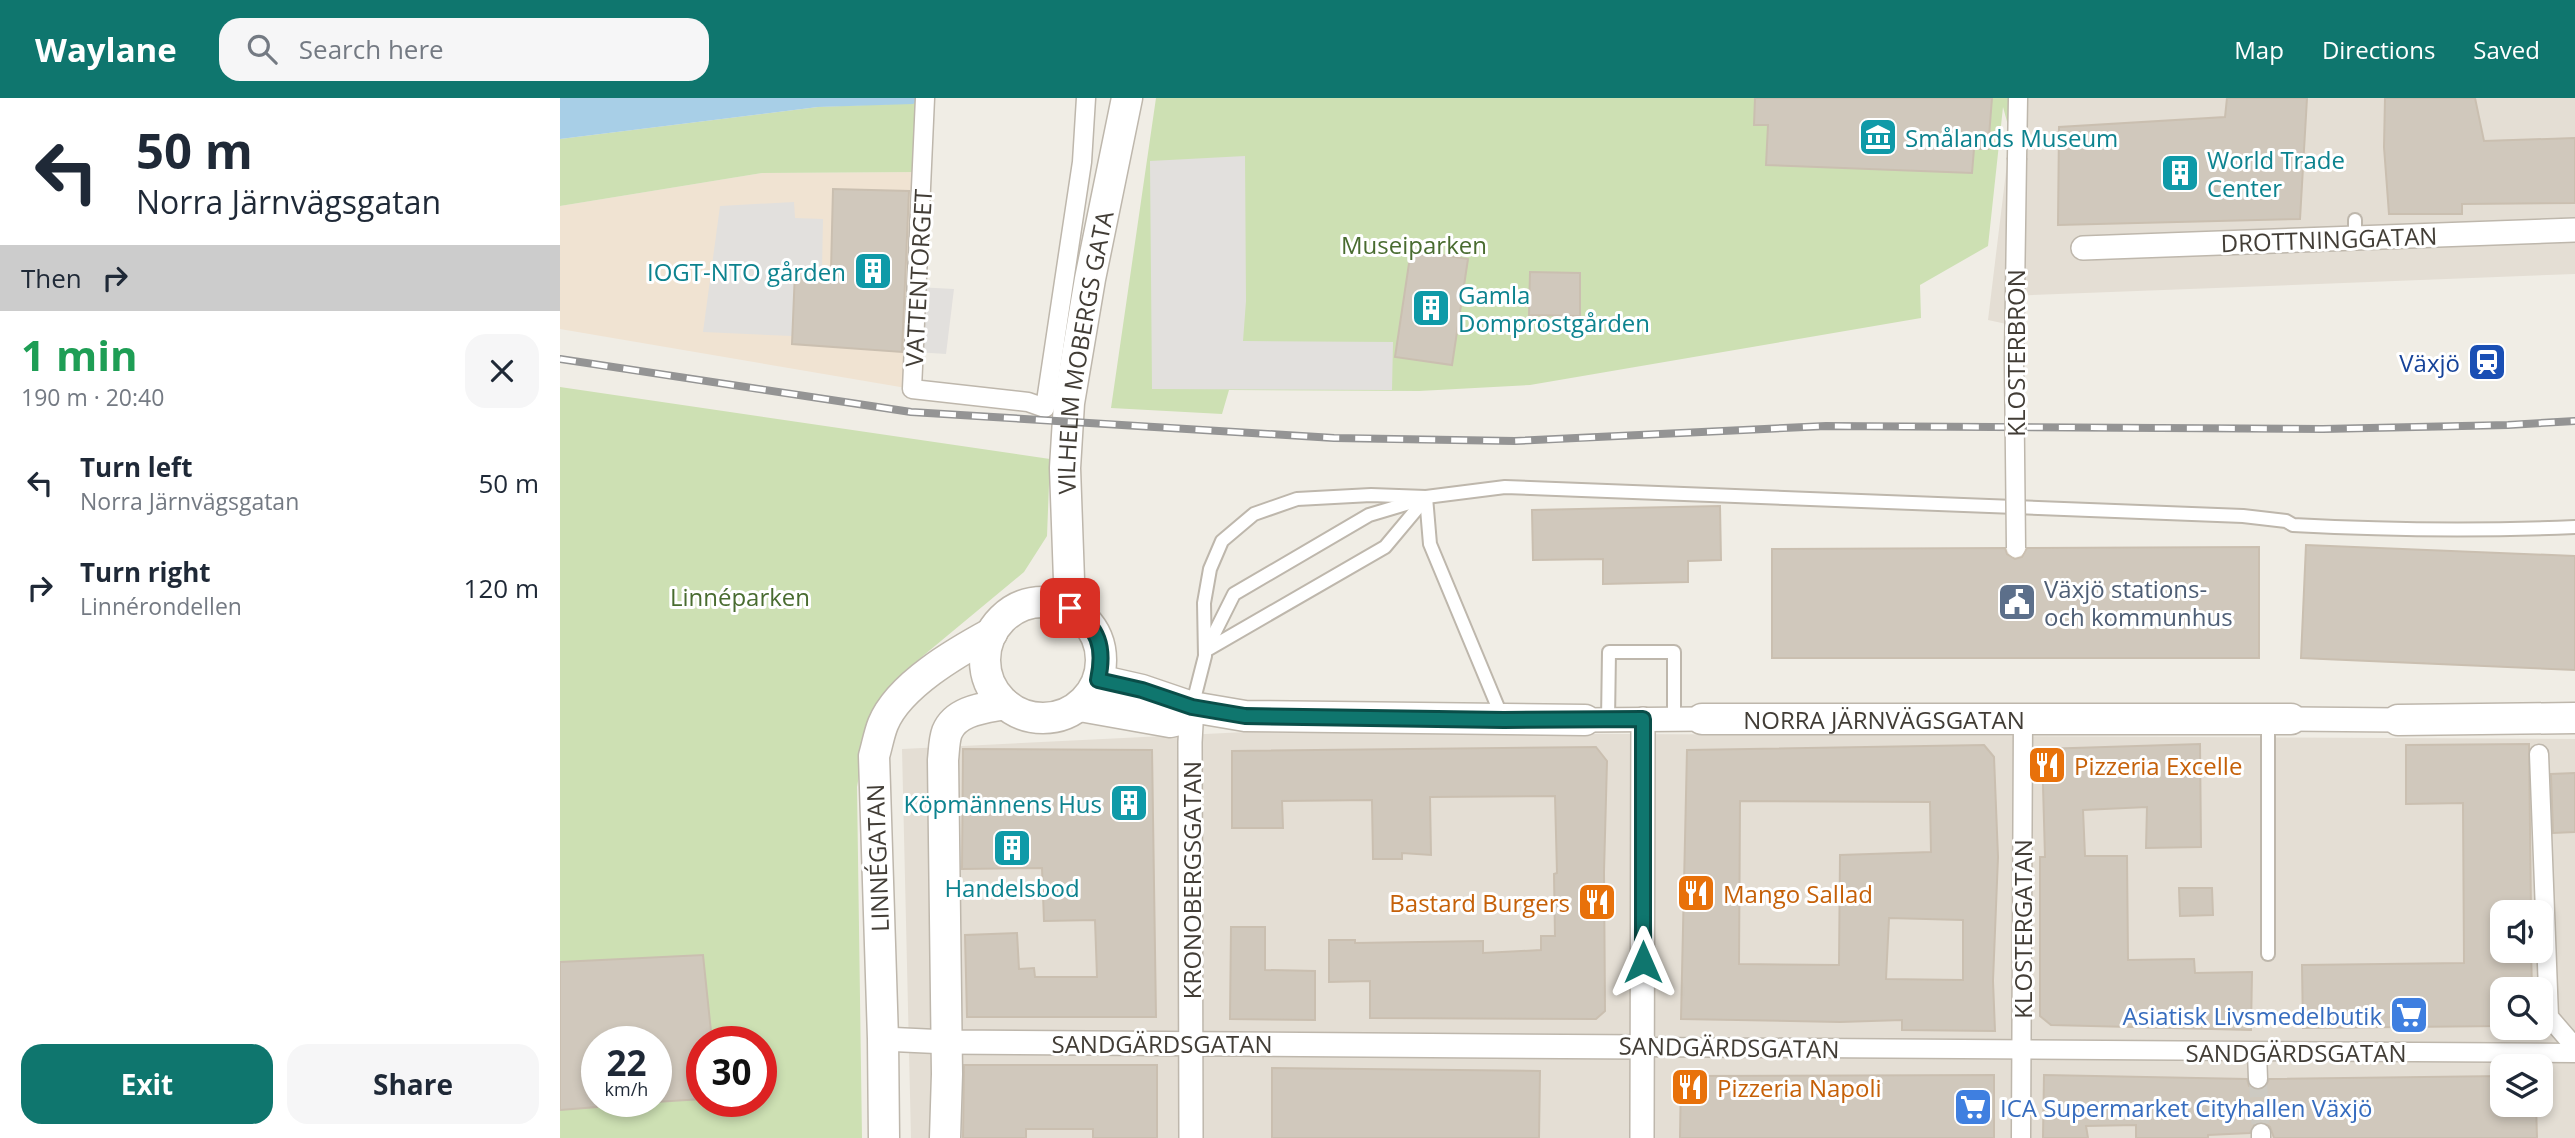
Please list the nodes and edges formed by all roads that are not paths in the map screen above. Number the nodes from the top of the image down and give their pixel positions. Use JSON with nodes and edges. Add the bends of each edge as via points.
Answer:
{"nodes":[{"id":1,"x":925,"y":98,"type":"edge"},
{"id":2,"x":1086,"y":98,"type":"edge"},
{"id":3,"x":1127,"y":98,"type":"edge"},
{"id":4,"x":2018,"y":98,"type":"edge"},
{"id":5,"x":2575,"y":230,"type":"edge"},
{"id":6,"x":2083,"y":248,"type":"dead end"},
{"id":7,"x":1426,"y":497,"type":"junction"},
{"id":8,"x":2575,"y":527,"type":"edge"},
{"id":9,"x":2016,"y":548,"type":"dead end"},
{"id":10,"x":1070,"y":608,"type":"junction"},
{"id":11,"x":992,"y":633,"type":"junction"},
{"id":12,"x":1205,"y":651,"type":"junction"},
{"id":13,"x":1098,"y":680,"type":"junction"},
{"id":14,"x":1005,"y":705,"type":"junction"},
{"id":15,"x":1080,"y":706,"type":"junction"},
{"id":16,"x":1192,"y":707,"type":"junction"},
{"id":17,"x":2575,"y":718,"type":"edge"},
{"id":18,"x":1643,"y":719,"type":"junction"},
{"id":19,"x":1688,"y":719,"type":"junction"},
{"id":20,"x":2023,"y":719,"type":"junction"},
{"id":21,"x":2398,"y":719,"type":"joint"},
{"id":22,"x":1504,"y":720,"type":"junction"},
{"id":23,"x":1597,"y":720,"type":"junction"},
{"id":24,"x":2279,"y":720,"type":"junction"},
{"id":25,"x":2539,"y":754,"type":"dead end"},
{"id":26,"x":2268,"y":954,"type":"dead end"},
{"id":27,"x":883,"y":1039,"type":"junction"},
{"id":28,"x":947,"y":1042,"type":"junction"},
{"id":29,"x":1192,"y":1042,"type":"junction"},
{"id":30,"x":1643,"y":1047,"type":"junction"},
{"id":31,"x":2575,"y":1047,"type":"edge"},
{"id":32,"x":2022,"y":1050,"type":"junction"},
{"id":33,"x":2257,"y":1052,"type":"junction"},
{"id":34,"x":2575,"y":1053,"type":"edge"},
{"id":35,"x":2258,"y":1079,"type":"tunnel mouth"},
{"id":36,"x":884,"y":1138,"type":"edge"},
{"id":37,"x":945,"y":1138,"type":"edge"},
{"id":38,"x":1191,"y":1138,"type":"edge"},
{"id":39,"x":1642,"y":1138,"type":"edge"},
{"id":40,"x":2021,"y":1138,"type":"edge"}],
"edges":[{"from":1,"to":2,"type":"street","name":"VATTENTORGET","via":[[912,389],[1028,402],[1045,408],[1082,162]]},
{"from":3,"to":10,"type":"street","name":"VILHELM MOBERGS GATA","via":[[1069,403],[1065,468]]},
{"from":4,"to":9,"type":"street","name":"KLOSTERBRON","bridge":true},
{"from":5,"to":6,"type":"street","name":"DROTTNINGGATAN","via":[[2355,229]]},
{"from":7,"to":8,"type":"lane","via":[[1505,487],[2243,516],[2292,525],[2393,530]]},
{"from":7,"to":12,"type":"lane","via":[[1385,547]]},
{"from":7,"to":12,"type":"lane","via":[[1369,515],[1234,594]]},
{"from":7,"to":12,"type":"lane","via":[[1297,499],[1254,514],[1222,541],[1210,569],[1204,603]]},
{"from":7,"to":22,"type":"lane","via":[[1430,544]]},
{"from":10,"to":11,"type":"street","via":[[1049,602],[1023,606]]},
{"from":10,"to":13,"type":"street","via":[[1097,637],[1102,660]]},
{"from":11,"to":14,"type":"street","via":[[985,656],[987,674]]},
{"from":11,"to":27,"type":"street","name":"LINNÉGATAN","via":[[950,656],[898,702],[884,722],[874,756]]},
{"from":12,"to":16,"type":"lane"},
{"from":13,"to":15,"type":"street"},
{"from":13,"to":16,"type":"street","name":"NORRA JÄRNVÄGSGATAN"},
{"from":14,"to":15,"type":"street","via":[[1038,718],[1064,715]]},
{"from":14,"to":28,"type":"street","via":[[974,710],[947,732],[943,760]]},
{"from":15,"to":16,"type":"street","via":[[1170,722]]},
{"from":16,"to":22,"type":"street","name":"NORRA JÄRNVÄGSGATAN","via":[[1245,716]]},
{"from":16,"to":29,"type":"street","name":"KRONOBERGSGATAN"},
{"from":17,"to":21,"type":"street","name":"NORRA JÄRNVÄGSGATAN"},
{"from":18,"to":19,"type":"street","name":"NORRA JÄRNVÄGSGATAN"},
{"from":18,"to":23,"type":"street","name":"NORRA JÄRNVÄGSGATAN"},
{"from":18,"to":30,"type":"street"},
{"from":19,"to":20,"type":"street","name":"NORRA JÄRNVÄGSGATAN"},
{"from":19,"to":23,"type":"lane","via":[[1674,652],[1609,652]]},
{"from":20,"to":24,"type":"street","name":"NORRA JÄRNVÄGSGATAN"},
{"from":20,"to":32,"type":"street","name":"KLOSTERGATAN"},
{"from":21,"to":24,"type":"street","name":"NORRA JÄRNVÄGSGATAN"},
{"from":22,"to":23,"type":"street","name":"NORRA JÄRNVÄGSGATAN"},
{"from":24,"to":26,"type":"lane"},
{"from":25,"to":31,"type":"street","via":[[2549,1017]]},
{"from":27,"to":28,"type":"street","name":"SANDGÄRDSGATAN"},
{"from":27,"to":36,"type":"street","name":"LINNÉGATAN"},
{"from":28,"to":29,"type":"street","name":"SANDGÄRDSGATAN"},
{"from":28,"to":37,"type":"street"},
{"from":29,"to":30,"type":"street","name":"SANDGÄRDSGATAN"},
{"from":29,"to":38,"type":"street","name":"KRONOBERGSGATAN"},
{"from":30,"to":32,"type":"street","name":"SANDGÄRDSGATAN"},
{"from":30,"to":39,"type":"street"},
{"from":32,"to":33,"type":"street","name":"SANDGÄRDSGATAN"},
{"from":32,"to":40,"type":"street","name":"KLOSTERGATAN"},
{"from":33,"to":34,"type":"street","name":"SANDGÄRDSGATAN"},
{"from":33,"to":35,"type":"street"}]}
